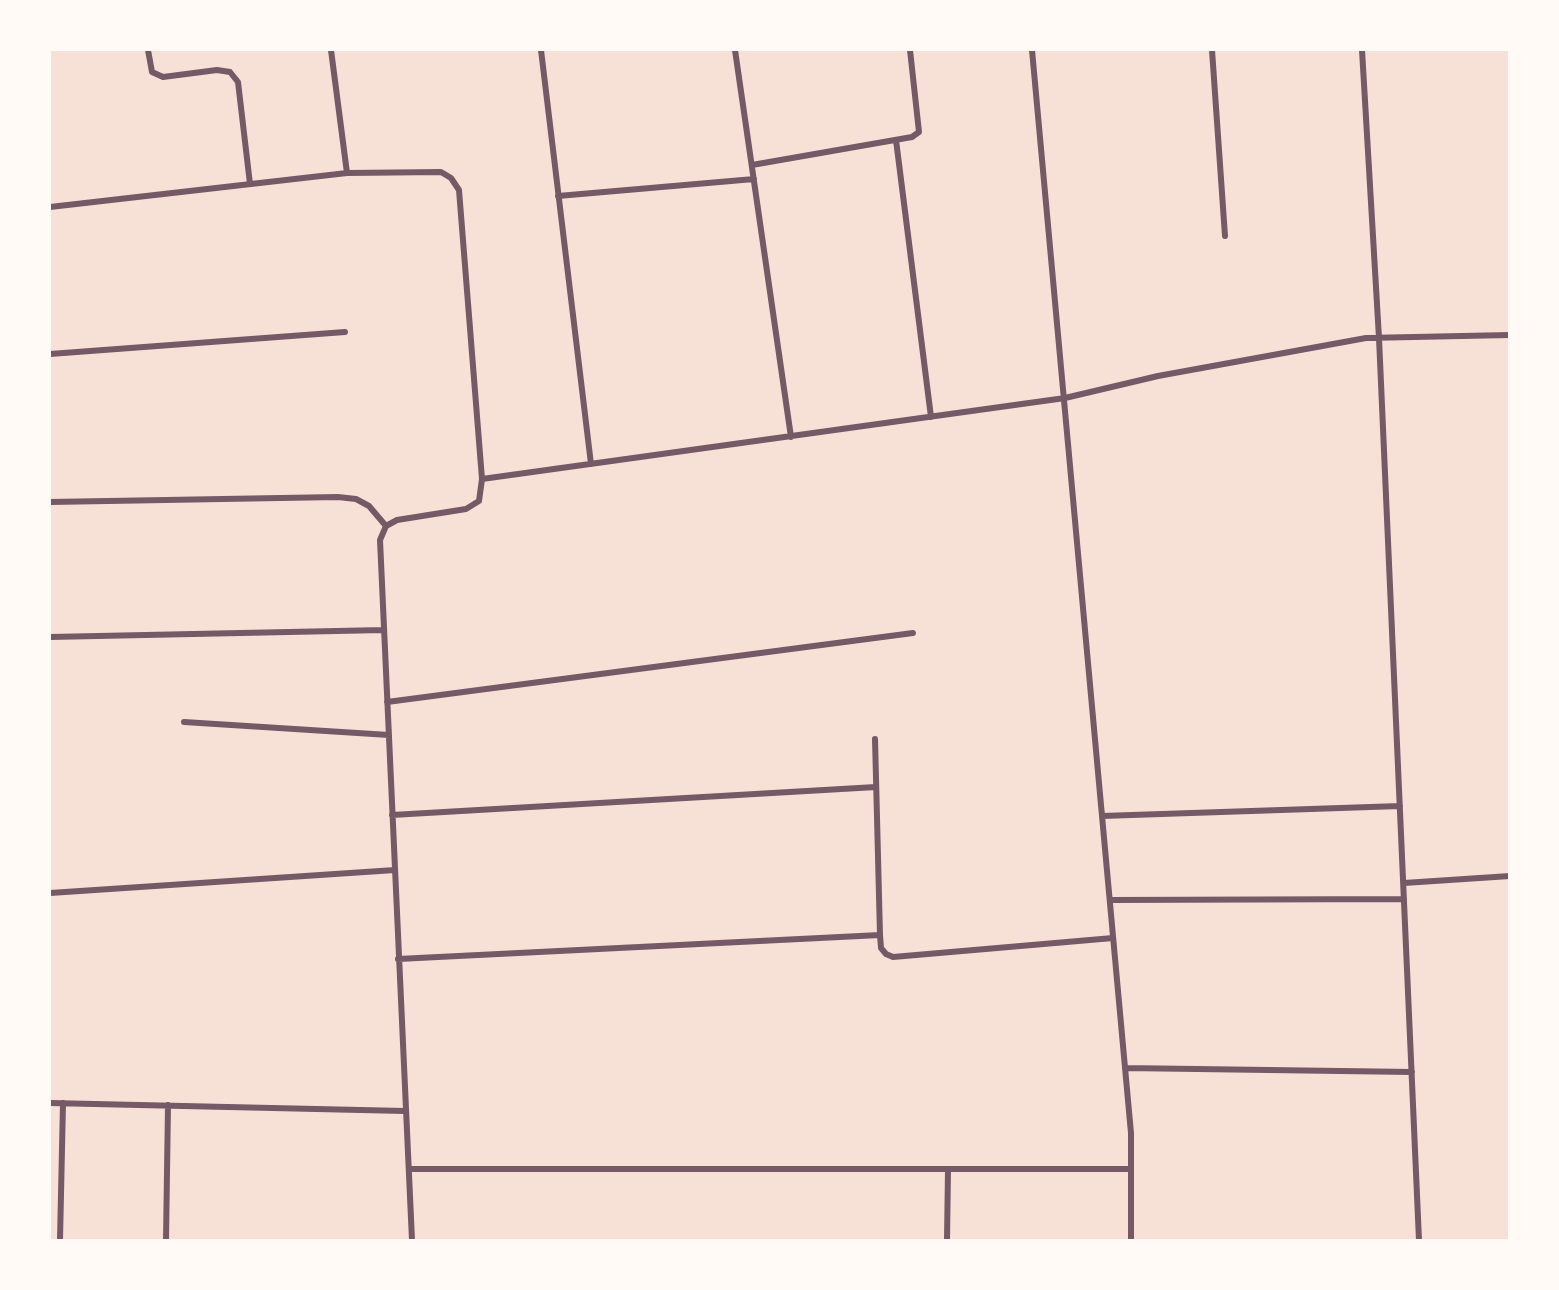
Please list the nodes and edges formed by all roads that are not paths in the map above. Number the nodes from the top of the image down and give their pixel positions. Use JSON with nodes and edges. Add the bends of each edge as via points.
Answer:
{"nodes":[{"id":1,"x":148,"y":50,"type":"edge"},
{"id":2,"x":331,"y":50,"type":"edge"},
{"id":3,"x":541,"y":50,"type":"edge"},
{"id":4,"x":735,"y":50,"type":"edge"},
{"id":5,"x":910,"y":50,"type":"edge"},
{"id":6,"x":1032,"y":50,"type":"edge"},
{"id":7,"x":1212,"y":50,"type":"edge"},
{"id":8,"x":1362,"y":50,"type":"edge"},
{"id":9,"x":896,"y":140,"type":"junction"},
{"id":10,"x":752,"y":165,"type":"junction"},
{"id":11,"x":347,"y":173,"type":"junction"},
{"id":12,"x":754,"y":179,"type":"junction"},
{"id":13,"x":250,"y":184,"type":"junction"},
{"id":14,"x":558,"y":196,"type":"junction"},
{"id":15,"x":50,"y":207,"type":"edge"},
{"id":16,"x":1226,"y":236,"type":"dead end"},
{"id":17,"x":345,"y":332,"type":"dead end"},
{"id":18,"x":1509,"y":335,"type":"edge"},
{"id":19,"x":1379,"y":338,"type":"junction"},
{"id":20,"x":50,"y":354,"type":"edge"},
{"id":21,"x":1065,"y":398,"type":"junction"},
{"id":22,"x":932,"y":417,"type":"junction"},
{"id":23,"x":791,"y":437,"type":"junction"},
{"id":24,"x":591,"y":464,"type":"junction"},
{"id":25,"x":482,"y":479,"type":"junction"},
{"id":26,"x":50,"y":502,"type":"edge"},
{"id":27,"x":386,"y":526,"type":"junction"},
{"id":28,"x":384,"y":630,"type":"junction"},
{"id":29,"x":913,"y":633,"type":"dead end"},
{"id":30,"x":50,"y":637,"type":"edge"},
{"id":31,"x":387,"y":702,"type":"junction"},
{"id":32,"x":184,"y":723,"type":"dead end"},
{"id":33,"x":389,"y":735,"type":"junction"},
{"id":34,"x":875,"y":739,"type":"dead end"},
{"id":35,"x":876,"y":787,"type":"junction"},
{"id":36,"x":1400,"y":806,"type":"junction"},
{"id":37,"x":392,"y":815,"type":"junction"},
{"id":38,"x":1102,"y":816,"type":"junction"},
{"id":39,"x":395,"y":870,"type":"junction"},
{"id":40,"x":1509,"y":876,"type":"edge"},
{"id":41,"x":1404,"y":883,"type":"junction"},
{"id":42,"x":50,"y":893,"type":"edge"},
{"id":43,"x":1404,"y":898,"type":"junction"},
{"id":44,"x":1110,"y":900,"type":"junction"},
{"id":45,"x":880,"y":935,"type":"junction"},
{"id":46,"x":1113,"y":938,"type":"junction"},
{"id":47,"x":398,"y":959,"type":"junction"},
{"id":48,"x":1125,"y":1068,"type":"junction"},
{"id":49,"x":1412,"y":1072,"type":"junction"},
{"id":50,"x":50,"y":1103,"type":"edge"},
{"id":51,"x":63,"y":1103,"type":"junction"},
{"id":52,"x":168,"y":1105,"type":"junction"},
{"id":53,"x":405,"y":1111,"type":"junction"},
{"id":54,"x":410,"y":1169,"type":"junction"},
{"id":55,"x":948,"y":1170,"type":"junction"},
{"id":56,"x":1131,"y":1170,"type":"junction"},
{"id":57,"x":60,"y":1240,"type":"edge"},
{"id":58,"x":166,"y":1240,"type":"edge"},
{"id":59,"x":412,"y":1240,"type":"edge"},
{"id":60,"x":947,"y":1240,"type":"edge"},
{"id":61,"x":1131,"y":1240,"type":"edge"},
{"id":62,"x":1419,"y":1240,"type":"edge"}],
"edges":[{"from":1,"to":13,"type":"street","via":[[152,72],[163,77],[218,70],[230,72],[238,82]]},
{"from":2,"to":11,"type":"street"},
{"from":3,"to":14,"type":"street"},
{"from":4,"to":10,"type":"street"},
{"from":5,"to":9,"type":"street","via":[[919,132]]},
{"from":6,"to":21,"type":"street"},
{"from":7,"to":16,"type":"street"},
{"from":8,"to":19,"type":"street"},
{"from":9,"to":10,"type":"street"},
{"from":9,"to":22,"type":"street"},
{"from":10,"to":12,"type":"street"},
{"from":11,"to":13,"type":"street"},
{"from":11,"to":25,"type":"street","via":[[441,172],[452,178],[459,190]]},
{"from":12,"to":14,"type":"street"},
{"from":12,"to":23,"type":"street"},
{"from":13,"to":15,"type":"street"},
{"from":14,"to":24,"type":"street"},
{"from":17,"to":20,"type":"street"},
{"from":18,"to":19,"type":"street"},
{"from":19,"to":21,"type":"street","via":[[1158,376]]},
{"from":19,"to":36,"type":"street"},
{"from":21,"to":22,"type":"street"},
{"from":21,"to":38,"type":"street"},
{"from":22,"to":23,"type":"street"},
{"from":23,"to":24,"type":"street"},
{"from":24,"to":25,"type":"street"},
{"from":25,"to":27,"type":"street","via":[[479,501],[466,509],[397,520]]},
{"from":26,"to":27,"type":"street","via":[[338,497],[356,499],[369,506]]},
{"from":27,"to":28,"type":"street","via":[[380,540]]},
{"from":28,"to":30,"type":"street"},
{"from":28,"to":31,"type":"street"},
{"from":29,"to":31,"type":"street"},
{"from":31,"to":33,"type":"street"},
{"from":32,"to":33,"type":"street"},
{"from":33,"to":37,"type":"street"},
{"from":34,"to":35,"type":"street"},
{"from":35,"to":37,"type":"street"},
{"from":35,"to":45,"type":"street"},
{"from":36,"to":38,"type":"street"},
{"from":36,"to":41,"type":"street"},
{"from":37,"to":39,"type":"street"},
{"from":38,"to":44,"type":"street"},
{"from":39,"to":42,"type":"street"},
{"from":39,"to":47,"type":"street"},
{"from":40,"to":41,"type":"street"},
{"from":41,"to":43,"type":"street"},
{"from":43,"to":44,"type":"street"},
{"from":43,"to":49,"type":"street"},
{"from":44,"to":46,"type":"street"},
{"from":45,"to":46,"type":"street","via":[[881,948],[893,957]]},
{"from":45,"to":47,"type":"street"},
{"from":46,"to":48,"type":"street"},
{"from":47,"to":53,"type":"street"},
{"from":48,"to":49,"type":"street"},
{"from":48,"to":56,"type":"street"},
{"from":49,"to":62,"type":"street"},
{"from":50,"to":51,"type":"street"},
{"from":51,"to":52,"type":"street"},
{"from":51,"to":57,"type":"street"},
{"from":52,"to":53,"type":"street"},
{"from":52,"to":58,"type":"street"},
{"from":53,"to":54,"type":"street"},
{"from":54,"to":55,"type":"street"},
{"from":54,"to":59,"type":"street"},
{"from":55,"to":56,"type":"street"},
{"from":55,"to":60,"type":"street"},
{"from":56,"to":61,"type":"street"}]}
